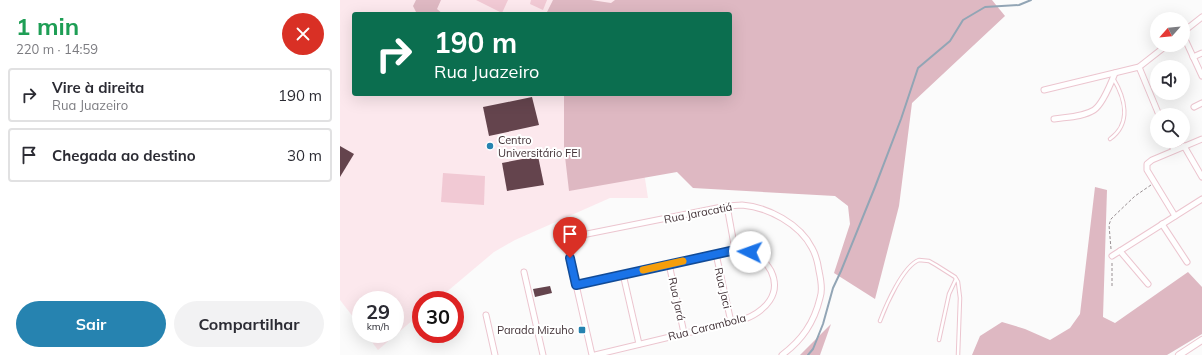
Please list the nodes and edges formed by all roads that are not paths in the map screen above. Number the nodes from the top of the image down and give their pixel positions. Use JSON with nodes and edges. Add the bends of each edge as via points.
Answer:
{"nodes":[{"id":1,"x":1202,"y":17,"type":"edge"},
{"id":2,"x":1190,"y":28,"type":"edge"},
{"id":3,"x":1190,"y":50,"type":"edge"},
{"id":4,"x":1158,"y":52,"type":"edge"},
{"id":5,"x":1202,"y":53,"type":"edge"},
{"id":6,"x":1193,"y":57,"type":"junction"},
{"id":7,"x":1139,"y":67,"type":"junction"},
{"id":8,"x":1114,"y":75,"type":"junction"},
{"id":9,"x":1202,"y":76,"type":"edge"},
{"id":10,"x":1044,"y":90,"type":"dead end"},
{"id":11,"x":1202,"y":103,"type":"edge"},
{"id":12,"x":1194,"y":107,"type":"dead end"},
{"id":13,"x":1156,"y":108,"type":"edge"},
{"id":14,"x":1054,"y":119,"type":"dead end"},
{"id":15,"x":1110,"y":139,"type":"dead end"},
{"id":16,"x":1202,"y":139,"type":"edge"},
{"id":17,"x":1190,"y":144,"type":"edge"},
{"id":18,"x":1179,"y":148,"type":"edge"},
{"id":19,"x":1185,"y":148,"type":"edge"},
{"id":20,"x":1174,"y":150,"type":"joint"},
{"id":21,"x":1202,"y":177,"type":"edge"},
{"id":22,"x":1202,"y":200,"type":"edge"},
{"id":23,"x":727,"y":206,"type":"junction"},
{"id":24,"x":1175,"y":216,"type":"junction"},
{"id":25,"x":1162,"y":224,"type":"junction"},
{"id":26,"x":735,"y":250,"type":"junction"},
{"id":27,"x":1120,"y":250,"type":"junction"},
{"id":28,"x":716,"y":254,"type":"junction"},
{"id":29,"x":1112,"y":256,"type":"road end"},
{"id":30,"x":1187,"y":262,"type":"dead end"},
{"id":31,"x":669,"y":264,"type":"junction"},
{"id":32,"x":524,"y":272,"type":"dead end"},
{"id":33,"x":623,"y":274,"type":"junction"},
{"id":34,"x":957,"y":279,"type":"junction"},
{"id":35,"x":1148,"y":284,"type":"dead end"},
{"id":36,"x":576,"y":285,"type":"junction"},
{"id":37,"x":486,"y":315,"type":"dead end"},
{"id":38,"x":880,"y":321,"type":"dead end"},
{"id":39,"x":731,"y":322,"type":"junction"},
{"id":40,"x":684,"y":333,"type":"junction"},
{"id":41,"x":939,"y":340,"type":"dead end"},
{"id":42,"x":1202,"y":340,"type":"edge"},
{"id":43,"x":639,"y":344,"type":"junction"},
{"id":44,"x":495,"y":355,"type":"edge"},
{"id":45,"x":543,"y":355,"type":"edge"},
{"id":46,"x":592,"y":355,"type":"edge"},
{"id":47,"x":595,"y":355,"type":"edge"},
{"id":48,"x":782,"y":355,"type":"edge"},
{"id":49,"x":958,"y":355,"type":"edge"},
{"id":50,"x":1179,"y":355,"type":"edge"}],
"edges":[{"from":1,"to":2,"type":"street"},
{"from":3,"to":6,"type":"street"},
{"from":4,"to":7,"type":"street"},
{"from":5,"to":6,"type":"street"},
{"from":6,"to":9,"type":"street"},
{"from":7,"to":8,"type":"street"},
{"from":7,"to":13,"type":"street"},
{"from":8,"to":10,"type":"street"},
{"from":8,"to":14,"type":"street","via":[[1094,110]]},
{"from":8,"to":15,"type":"lane","via":[[1125,108],[1122,127]]},
{"from":11,"to":12,"type":"street"},
{"from":16,"to":17,"type":"street"},
{"from":18,"to":20,"type":"street"},
{"from":19,"to":21,"type":"street"},
{"from":20,"to":24,"type":"street","via":[[1152,160],[1146,166]]},
{"from":22,"to":24,"type":"street"},
{"from":23,"to":26,"type":"street"},
{"from":23,"to":36,"type":"street","name":"Rua Jaracatiá","via":[[587,234],[568,242]]},
{"from":23,"to":48,"type":"street","name":"Rua Jaracatiá","via":[[754,207],[780,217],[792,224],[813,249],[821,282],[821,297],[810,326]]},
{"from":24,"to":25,"type":"street"},
{"from":25,"to":27,"type":"street"},
{"from":25,"to":30,"type":"street"},
{"from":26,"to":28,"type":"street","name":"Rua Carambola"},
{"from":26,"to":39,"type":"street","name":"Rua Carambola","via":[[750,252],[761,259],[773,276],[774,288],[770,300],[760,312]]},
{"from":27,"to":29,"type":"street"},
{"from":27,"to":35,"type":"street"},
{"from":28,"to":31,"type":"street","name":"Rua Carambola"},
{"from":28,"to":39,"type":"street","name":"Rua Jaci"},
{"from":31,"to":33,"type":"street","name":"Rua Carambola"},
{"from":31,"to":40,"type":"street","name":"Rua Jará"},
{"from":32,"to":45,"type":"street"},
{"from":33,"to":36,"type":"street","name":"Rua Carambola"},
{"from":33,"to":43,"type":"street"},
{"from":34,"to":38,"type":"lane","via":[[929,262],[915,261],[896,286]]},
{"from":34,"to":41,"type":"lane","via":[[947,298]]},
{"from":34,"to":49,"type":"lane","via":[[960,298]]},
{"from":36,"to":46,"type":"street"},
{"from":37,"to":44,"type":"street"},
{"from":39,"to":40,"type":"street","name":"Rua Carambola"},
{"from":40,"to":43,"type":"street","name":"Rua Carambola"},
{"from":42,"to":50,"type":"street"},
{"from":43,"to":47,"type":"street","name":"Rua Carambola"}]}
